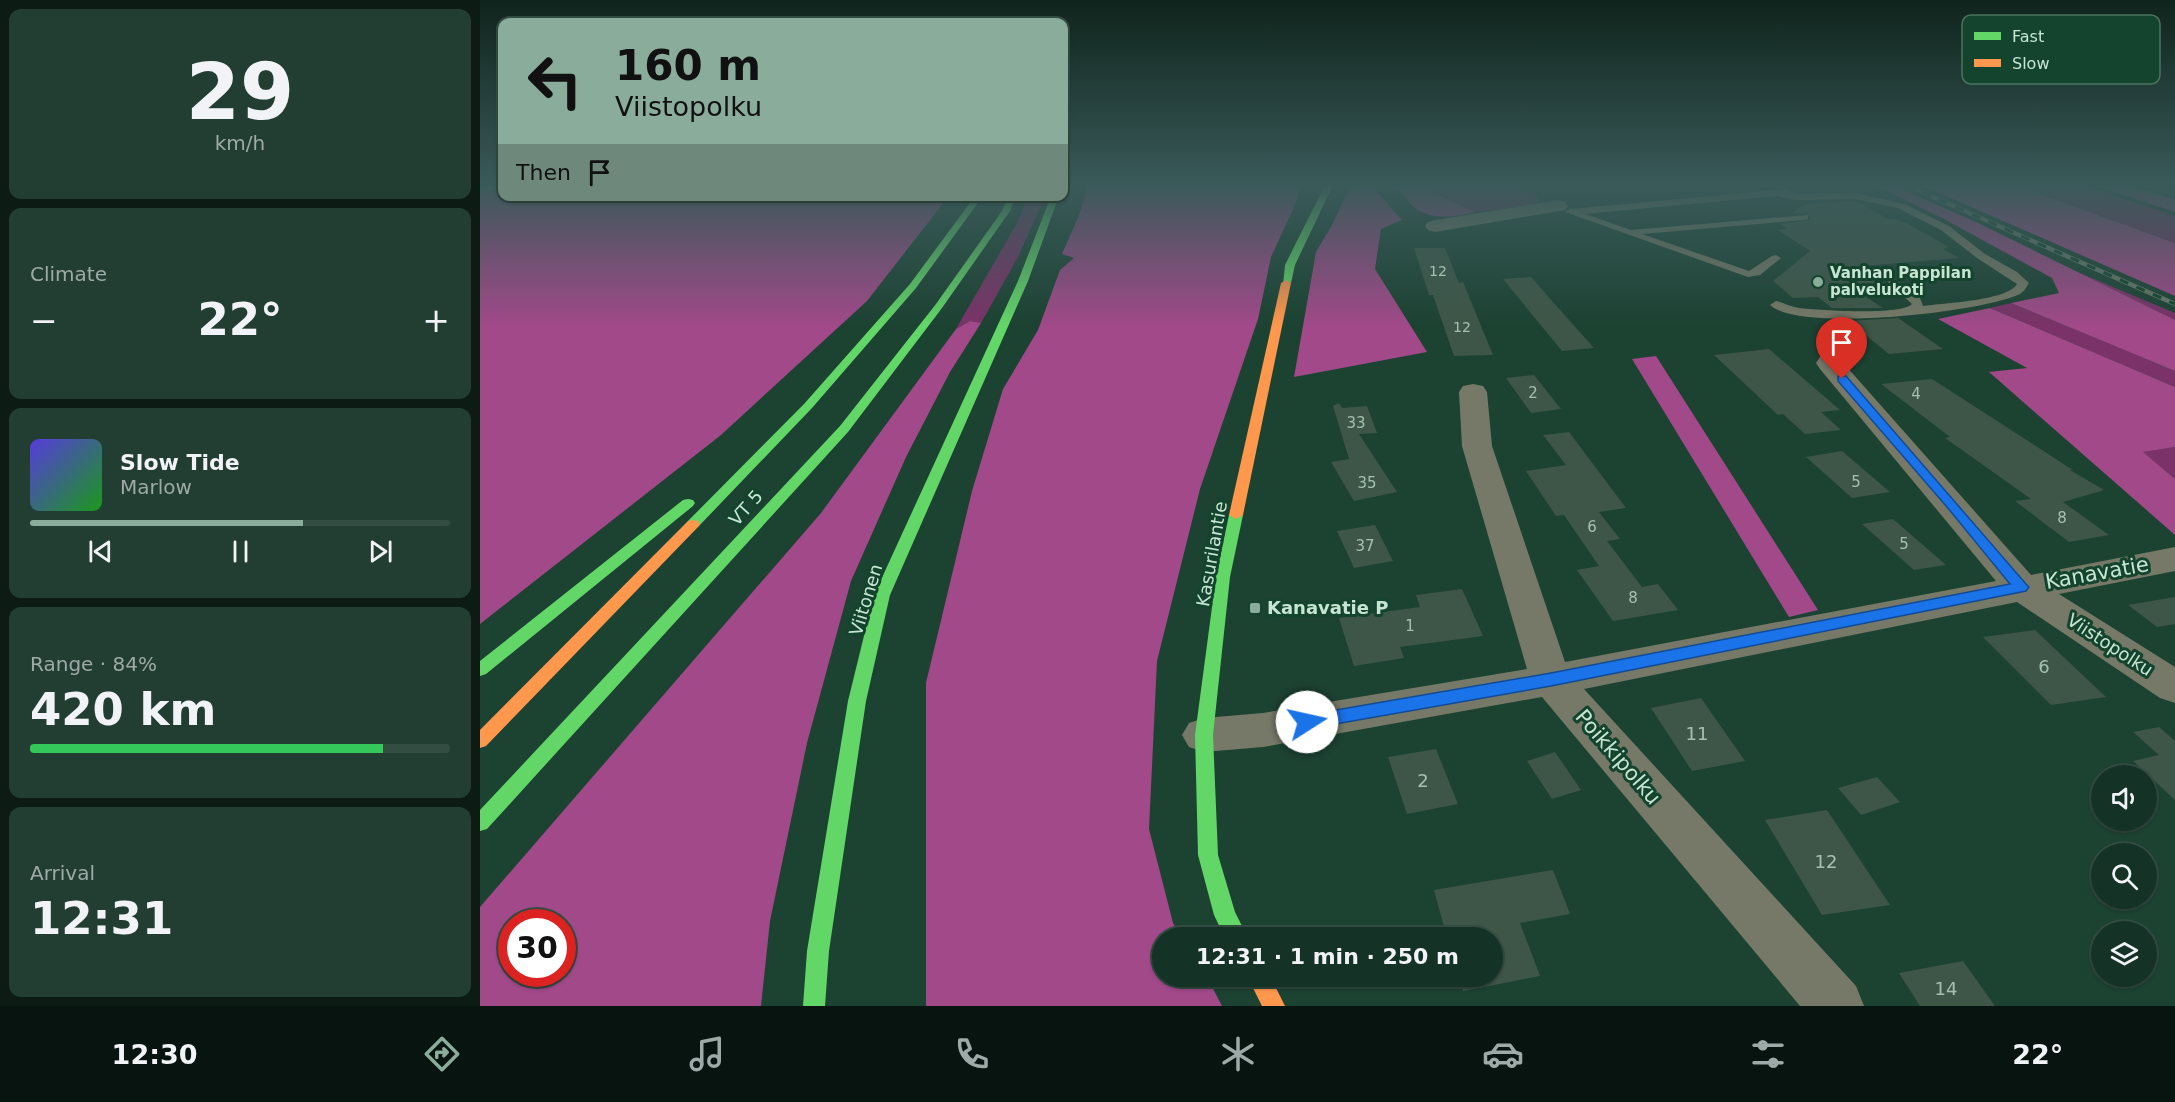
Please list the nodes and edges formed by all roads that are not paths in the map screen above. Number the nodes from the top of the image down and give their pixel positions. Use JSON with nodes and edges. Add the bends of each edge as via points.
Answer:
{"nodes":[{"id":1,"x":953,"y":232,"type":"edge"},
{"id":2,"x":992,"y":232,"type":"edge"},
{"id":3,"x":1041,"y":232,"type":"edge"},
{"id":4,"x":1306,"y":232,"type":"edge"},
{"id":5,"x":1628,"y":232,"type":"edge"},
{"id":6,"x":1951,"y":232,"type":"edge"},
{"id":7,"x":1776,"y":258,"type":"dead end"},
{"id":8,"x":1894,"y":282,"type":"dead end"},
{"id":9,"x":1776,"y":305,"type":"dead end"},
{"id":10,"x":1913,"y":310,"type":"junction"},
{"id":11,"x":1829,"y":363,"type":"dead end"},
{"id":12,"x":1473,"y":392,"type":"dead end"},
{"id":13,"x":808,"y":406,"type":"junction"},
{"id":14,"x":716,"y":481,"type":"dead end"},
{"id":15,"x":698,"y":496,"type":"dead end"},
{"id":16,"x":2175,"y":559,"type":"edge"},
{"id":17,"x":2021,"y":587,"type":"junction"},
{"id":18,"x":480,"y":670,"type":"edge"},
{"id":19,"x":1551,"y":680,"type":"junction"},
{"id":20,"x":2175,"y":687,"type":"edge"},
{"id":21,"x":1204,"y":735,"type":"junction"},
{"id":22,"x":480,"y":741,"type":"edge"},
{"id":23,"x":480,"y":823,"type":"edge"},
{"id":24,"x":1231,"y":927,"type":"edge"},
{"id":25,"x":1264,"y":987,"type":"edge"},
{"id":26,"x":814,"y":1006,"type":"edge"},
{"id":27,"x":1275,"y":1006,"type":"edge"},
{"id":28,"x":1836,"y":1006,"type":"edge"}],
"edges":[{"from":1,"to":13,"type":"main road","name":"VT 5","via":[[913,286]]},
{"from":2,"to":23,"type":"main road","name":"VT 5","via":[[844,429]]},
{"from":3,"to":26,"type":"main road","name":"Viitonen","via":[[882,595],[857,701],[818,951]]},
{"from":4,"to":21,"type":"main road","name":"Kasurilantie","via":[[1290,265],[1223,577]]},
{"from":5,"to":7,"type":"lane","via":[[1748,274],[1756,273]]},
{"from":6,"to":10,"type":"lane","via":[[2023,283],[2019,290],[1990,301]]},
{"from":8,"to":10,"type":"lane","via":[[1916,301],[1918,305]]},
{"from":9,"to":10,"type":"lane","via":[[1838,315]]},
{"from":11,"to":17,"type":"street","name":"Viistopolku"},
{"from":12,"to":19,"type":"street","name":"Poikkipolku","via":[[1477,446]]},
{"from":13,"to":14,"type":"main road"},
{"from":13,"to":22,"type":"main road","name":"VT 5"},
{"from":15,"to":18,"type":"main road"},
{"from":16,"to":17,"type":"street","name":"Kanavatie"},
{"from":17,"to":19,"type":"street","name":"Kanavatie"},
{"from":17,"to":20,"type":"street","name":"Viistopolku"},
{"from":19,"to":21,"type":"street","name":"Kanavatie","via":[[1263,730]]},
{"from":19,"to":28,"type":"street","name":"Poikkipolku"},
{"from":21,"to":24,"type":"main road","name":"Kasurilantie","via":[[1208,855]]},
{"from":25,"to":27,"type":"main road"}]}
